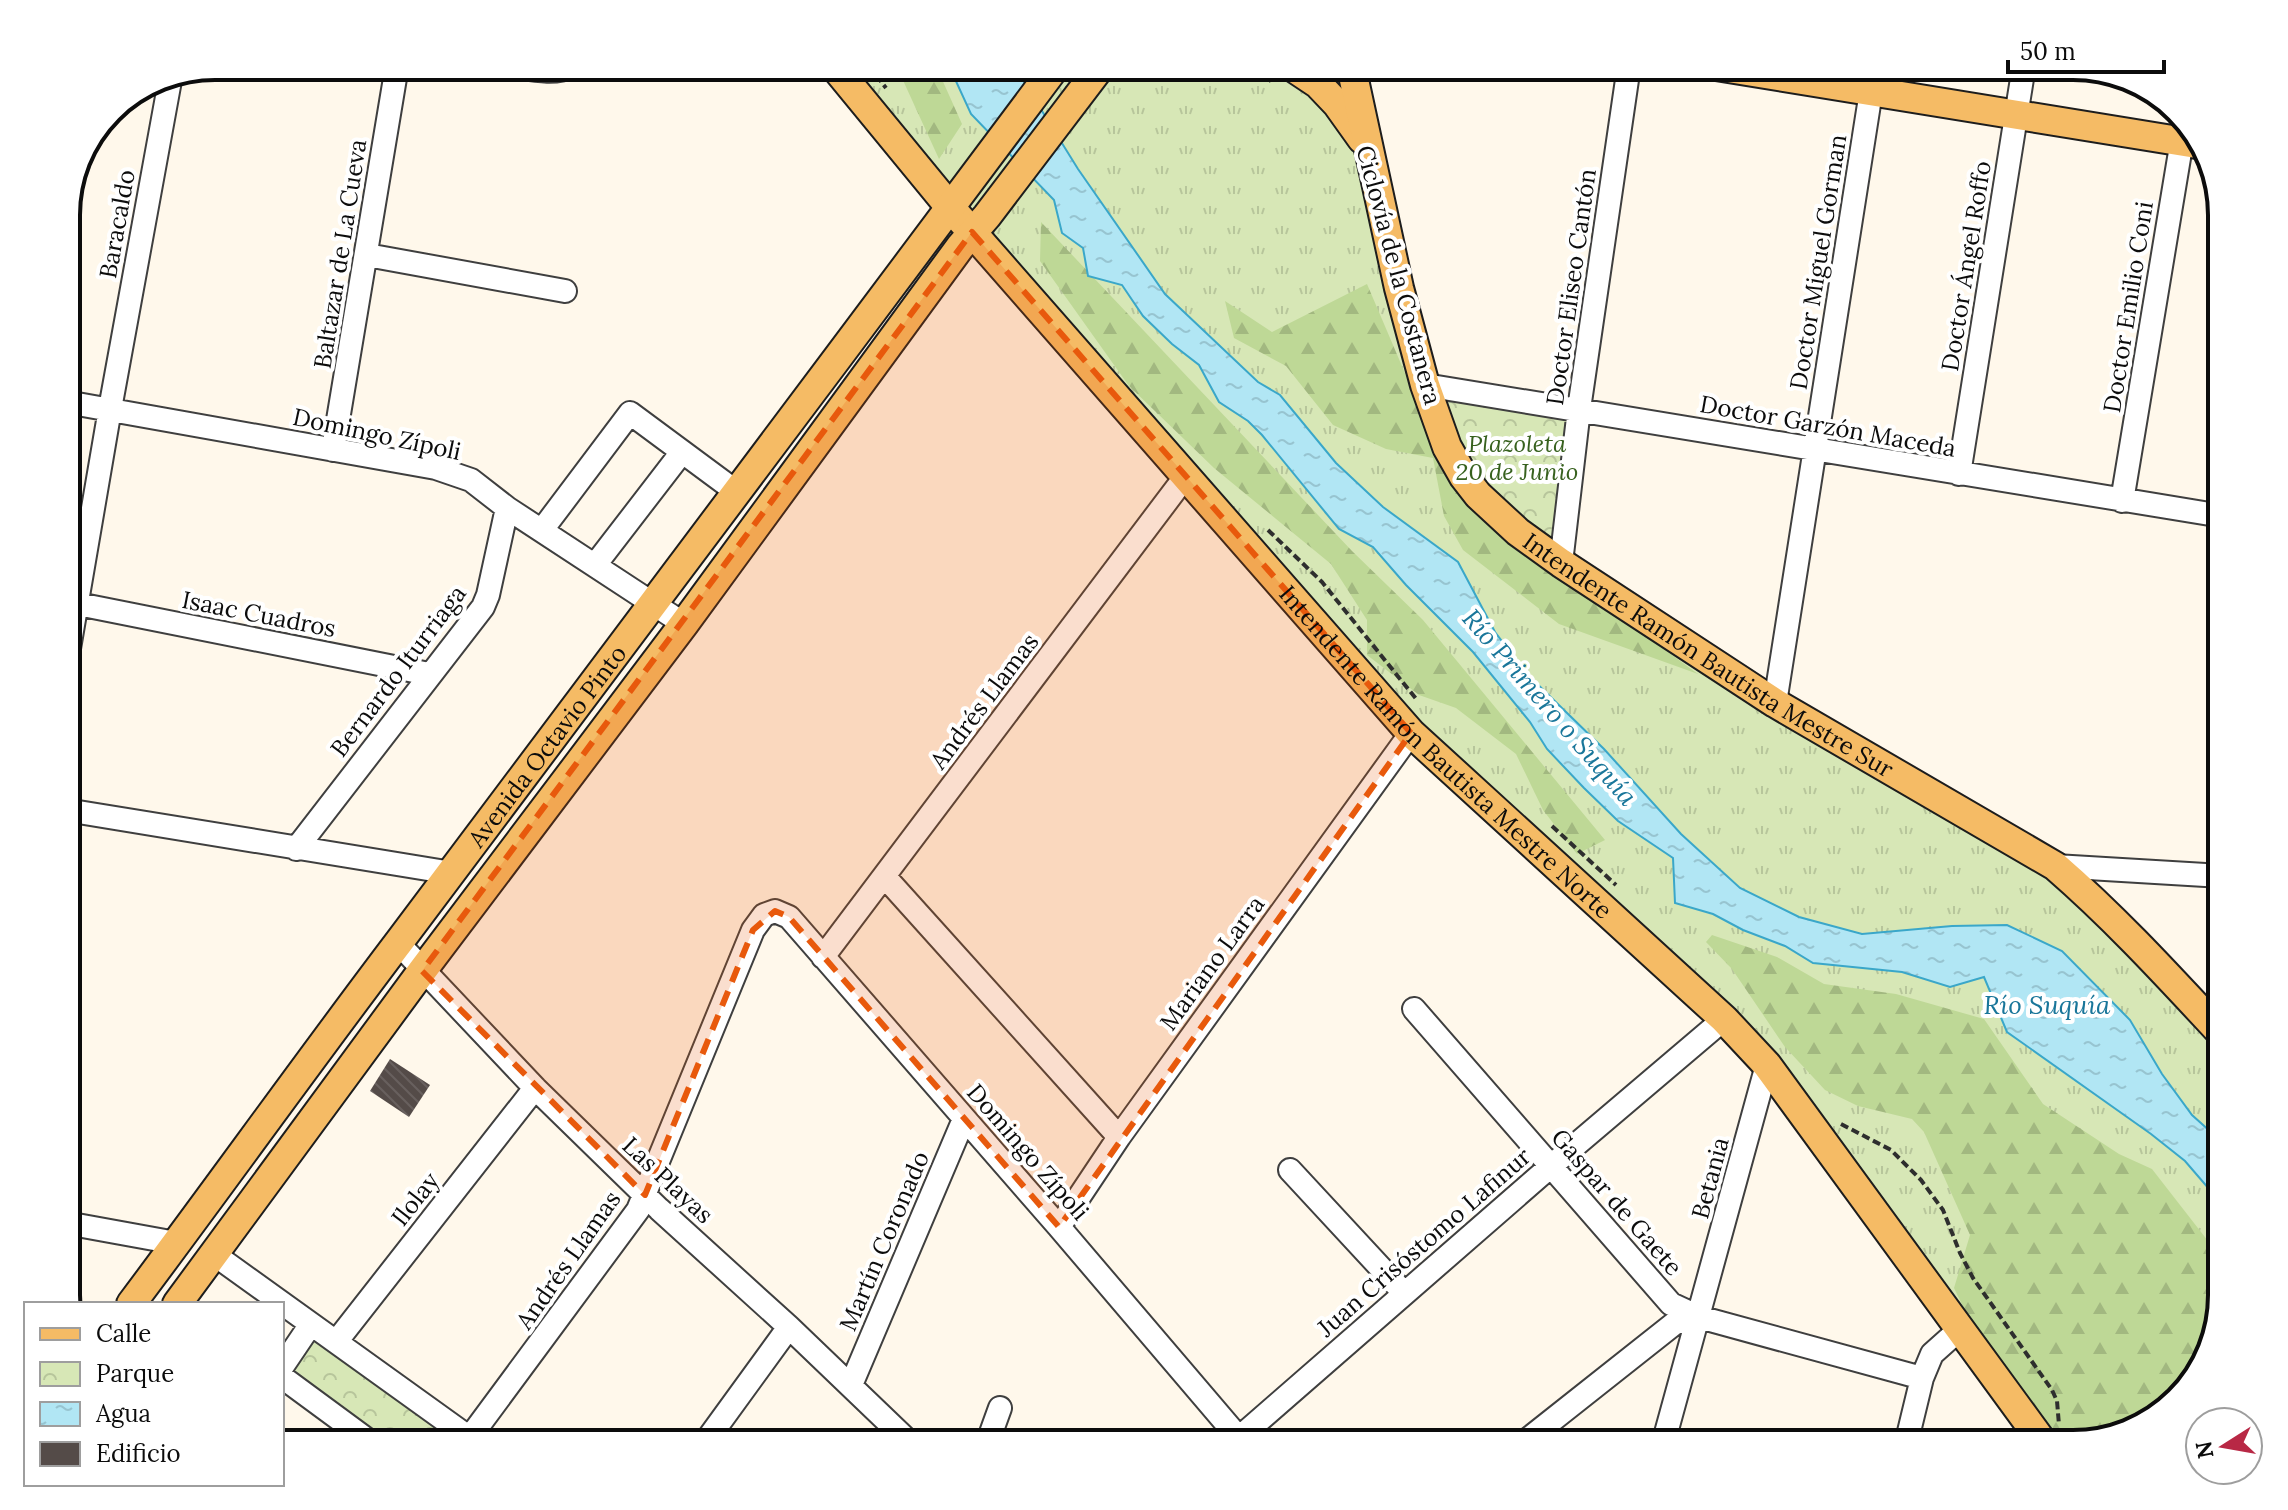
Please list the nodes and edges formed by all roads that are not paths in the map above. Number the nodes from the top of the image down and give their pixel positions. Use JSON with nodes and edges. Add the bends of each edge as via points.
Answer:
{"nodes":[{"id":1,"x":395,"y":80,"type":"edge"},
{"id":2,"x":847,"y":80,"type":"edge"},
{"id":3,"x":1045,"y":80,"type":"edge"},
{"id":4,"x":1090,"y":80,"type":"edge"},
{"id":5,"x":1302,"y":80,"type":"edge"},
{"id":6,"x":1354,"y":80,"type":"edge"},
{"id":7,"x":1627,"y":80,"type":"edge"},
{"id":8,"x":1873,"y":80,"type":"edge"},
{"id":9,"x":1877,"y":80,"type":"edge"},
{"id":10,"x":2022,"y":80,"type":"edge"},
{"id":11,"x":169,"y":89,"type":"edge"},
{"id":12,"x":2016,"y":115,"type":"junction"},
{"id":13,"x":2181,"y":135,"type":"edge"},
{"id":14,"x":2188,"y":145,"type":"edge"},
{"id":15,"x":1371,"y":153,"type":"junction"},
{"id":16,"x":956,"y":198,"type":"junction"},
{"id":17,"x":980,"y":224,"type":"junction"},
{"id":18,"x":367,"y":255,"type":"junction"},
{"id":19,"x":565,"y":291,"type":"dead end"},
{"id":20,"x":1425,"y":385,"type":"junction"},
{"id":21,"x":80,"y":404,"type":"edge"},
{"id":22,"x":110,"y":409,"type":"junction"},
{"id":23,"x":1579,"y":409,"type":"junction"},
{"id":24,"x":333,"y":450,"type":"junction"},
{"id":25,"x":1815,"y":451,"type":"junction"},
{"id":26,"x":682,"y":452,"type":"junction"},
{"id":27,"x":1959,"y":474,"type":"junction"},
{"id":28,"x":1185,"y":477,"type":"junction"},
{"id":29,"x":738,"y":493,"type":"junction"},
{"id":30,"x":2122,"y":501,"type":"junction"},
{"id":31,"x":507,"y":508,"type":"junction"},
{"id":32,"x":2208,"y":514,"type":"edge"},
{"id":33,"x":542,"y":530,"type":"junction"},
{"id":34,"x":1561,"y":563,"type":"junction"},
{"id":35,"x":595,"y":565,"type":"junction"},
{"id":36,"x":80,"y":592,"type":"edge"},
{"id":37,"x":80,"y":604,"type":"edge"},
{"id":38,"x":653,"y":605,"type":"junction"},
{"id":39,"x":684,"y":624,"type":"junction"},
{"id":40,"x":429,"y":674,"type":"junction"},
{"id":41,"x":1775,"y":703,"type":"junction"},
{"id":42,"x":1411,"y":733,"type":"junction"},
{"id":43,"x":80,"y":812,"type":"edge"},
{"id":44,"x":296,"y":849,"type":"junction"},
{"id":45,"x":2055,"y":866,"type":"junction"},
{"id":46,"x":452,"y":873,"type":"junction"},
{"id":47,"x":2208,"y":875,"type":"edge"},
{"id":48,"x":885,"y":877,"type":"junction"},
{"id":49,"x":764,"y":915,"type":"joint"},
{"id":50,"x":398,"y":943,"type":"junction"},
{"id":51,"x":823,"y":957,"type":"junction"},
{"id":52,"x":422,"y":971,"type":"junction"},
{"id":53,"x":1414,"y":1009,"type":"dead end"},
{"id":54,"x":1724,"y":1019,"type":"junction"},
{"id":55,"x":2208,"y":1019,"type":"edge"},
{"id":56,"x":1767,"y":1065,"type":"junction"},
{"id":57,"x":535,"y":1088,"type":"junction"},
{"id":58,"x":964,"y":1119,"type":"junction"},
{"id":59,"x":1119,"y":1137,"type":"junction"},
{"id":60,"x":1551,"y":1166,"type":"junction"},
{"id":61,"x":1290,"y":1170,"type":"dead end"},
{"id":62,"x":645,"y":1195,"type":"junction"},
{"id":63,"x":80,"y":1226,"type":"edge"},
{"id":64,"x":1059,"y":1227,"type":"junction"},
{"id":65,"x":176,"y":1243,"type":"junction"},
{"id":66,"x":215,"y":1255,"type":"junction"},
{"id":67,"x":1404,"y":1293,"type":"junction"},
{"id":68,"x":132,"y":1302,"type":"edge"},
{"id":69,"x":179,"y":1302,"type":"edge"},
{"id":70,"x":280,"y":1302,"type":"edge"},
{"id":71,"x":284,"y":1305,"type":"edge"},
{"id":72,"x":1699,"y":1317,"type":"junction"},
{"id":73,"x":311,"y":1324,"type":"junction"},
{"id":74,"x":789,"y":1327,"type":"junction"},
{"id":75,"x":1960,"y":1329,"type":"junction"},
{"id":76,"x":336,"y":1342,"type":"junction"},
{"id":77,"x":284,"y":1364,"type":"edge"},
{"id":78,"x":284,"y":1378,"type":"edge"},
{"id":79,"x":1922,"y":1378,"type":"junction"},
{"id":80,"x":851,"y":1385,"type":"junction"},
{"id":81,"x":1000,"y":1408,"type":"dead end"},
{"id":82,"x":354,"y":1430,"type":"edge"},
{"id":83,"x":455,"y":1430,"type":"edge"},
{"id":84,"x":480,"y":1430,"type":"edge"},
{"id":85,"x":714,"y":1430,"type":"edge"},
{"id":86,"x":897,"y":1430,"type":"edge"},
{"id":87,"x":992,"y":1430,"type":"edge"},
{"id":88,"x":1228,"y":1430,"type":"edge"},
{"id":89,"x":1251,"y":1430,"type":"edge"},
{"id":90,"x":1540,"y":1430,"type":"edge"},
{"id":91,"x":1667,"y":1430,"type":"edge"},
{"id":92,"x":1909,"y":1430,"type":"edge"},
{"id":93,"x":2034,"y":1430,"type":"edge"}],
"edges":[{"from":1,"to":18,"type":"street","name":"Baltazar de La Cueva"},
{"from":2,"to":16,"type":"main road","name":"Intendente Ramón Bautista Mestre Norte"},
{"from":3,"to":16,"type":"main road","name":"Avenida Octavio Pinto"},
{"from":4,"to":17,"type":"main road","name":"Avenida Octavio Pinto"},
{"from":5,"to":15,"type":"main road","name":"Intendente Ramón Bautista Mestre Sur","via":[[1318,84],[1337,104]]},
{"from":6,"to":15,"type":"main road","name":"Intendente Ramón Bautista Mestre Sur"},
{"from":7,"to":23,"type":"street","name":"Doctor Eliseo Cantón"},
{"from":8,"to":25,"type":"street","name":"Doctor Miguel Gorman"},
{"from":9,"to":12,"type":"main road"},
{"from":10,"to":12,"type":"street","name":"Doctor Ángel Roffo"},
{"from":11,"to":22,"type":"street","name":"Baracaldo"},
{"from":12,"to":13,"type":"main road"},
{"from":12,"to":27,"type":"street","name":"Doctor Ángel Roffo"},
{"from":14,"to":30,"type":"street","name":"Doctor Emilio Coni"},
{"from":15,"to":20,"type":"main road","name":"Intendente Ramón Bautista Mestre Sur"},
{"from":16,"to":17,"type":"main road","name":"Intendente Ramón Bautista Mestre Norte"},
{"from":16,"to":29,"type":"main road","name":"Avenida Octavio Pinto"},
{"from":17,"to":28,"type":"main road","name":"Intendente Ramón Bautista Mestre Norte"},
{"from":17,"to":39,"type":"main road","name":"Avenida Octavio Pinto"},
{"from":18,"to":19,"type":"street"},
{"from":18,"to":24,"type":"street","name":"Baltazar de La Cueva"},
{"from":20,"to":23,"type":"street","name":"Doctor Garzón Maceda"},
{"from":20,"to":34,"type":"main road","name":"Intendente Ramón Bautista Mestre Sur","via":[[1464,477],[1518,532]]},
{"from":21,"to":22,"type":"street","name":"Domingo Zípoli"},
{"from":22,"to":24,"type":"street","name":"Domingo Zípoli"},
{"from":22,"to":36,"type":"street","name":"Baracaldo"},
{"from":23,"to":25,"type":"street","name":"Doctor Garzón Maceda"},
{"from":23,"to":34,"type":"street","name":"Doctor Eliseo Cantón"},
{"from":24,"to":31,"type":"street","name":"Domingo Zípoli","via":[[455,473]]},
{"from":25,"to":27,"type":"street","name":"Doctor Garzón Maceda"},
{"from":25,"to":41,"type":"street","name":"Doctor Miguel Gorman"},
{"from":26,"to":29,"type":"street"},
{"from":26,"to":33,"type":"street","via":[[630,413]]},
{"from":26,"to":35,"type":"street"},
{"from":27,"to":30,"type":"street","name":"Doctor Garzón Maceda"},
{"from":28,"to":42,"type":"main road","name":"Intendente Ramón Bautista Mestre Norte"},
{"from":28,"to":48,"type":"street","name":"Andrés Llamas"},
{"from":29,"to":38,"type":"main road","name":"Avenida Octavio Pinto"},
{"from":30,"to":32,"type":"street","name":"Doctor Garzón Maceda"},
{"from":31,"to":33,"type":"street","name":"Domingo Zípoli"},
{"from":31,"to":40,"type":"street","name":"Bernardo Iturriaga","via":[[483,607]]},
{"from":33,"to":35,"type":"street","name":"Domingo Zípoli"},
{"from":34,"to":41,"type":"main road","name":"Intendente Ramón Bautista Mestre Sur"},
{"from":35,"to":38,"type":"street","name":"Domingo Zípoli"},
{"from":37,"to":40,"type":"street","name":"Isaac Cuadros"},
{"from":38,"to":39,"type":"street","name":"Domingo Zípoli"},
{"from":38,"to":46,"type":"main road","name":"Avenida Octavio Pinto"},
{"from":39,"to":52,"type":"main road","name":"Avenida Octavio Pinto"},
{"from":40,"to":44,"type":"street","name":"Bernardo Iturriaga"},
{"from":41,"to":45,"type":"main road","name":"Intendente Ramón Bautista Mestre Sur"},
{"from":42,"to":54,"type":"main road","name":"Intendente Ramón Bautista Mestre Norte"},
{"from":42,"to":59,"type":"street","name":"Mariano Larra"},
{"from":43,"to":44,"type":"street"},
{"from":44,"to":46,"type":"street"},
{"from":45,"to":47,"type":"street"},
{"from":45,"to":55,"type":"main road","name":"Intendente Ramón Bautista Mestre Sur"},
{"from":46,"to":50,"type":"main road","name":"Avenida Octavio Pinto"},
{"from":48,"to":51,"type":"street","name":"Andrés Llamas"},
{"from":48,"to":59,"type":"street"},
{"from":49,"to":51,"type":"street","name":"Domingo Zípoli","via":[[775,911],[789,917]]},
{"from":49,"to":62,"type":"street","name":"Andrés Llamas","via":[[753,930]]},
{"from":50,"to":52,"type":"street","name":"Las Playas"},
{"from":50,"to":65,"type":"main road","name":"Avenida Octavio Pinto"},
{"from":51,"to":58,"type":"street","name":"Domingo Zípoli"},
{"from":52,"to":57,"type":"street","name":"Las Playas"},
{"from":52,"to":66,"type":"main road","name":"Avenida Octavio Pinto"},
{"from":53,"to":60,"type":"street","name":"Gaspar de Gaete"},
{"from":54,"to":56,"type":"main road","name":"Intendente Ramón Bautista Mestre Norte"},
{"from":54,"to":60,"type":"street","name":"Juan Crisóstomo Lafinur"},
{"from":56,"to":72,"type":"street","name":"Betania"},
{"from":56,"to":75,"type":"main road","name":"Intendente Ramón Bautista Mestre Norte"},
{"from":57,"to":62,"type":"street","name":"Las Playas"},
{"from":57,"to":76,"type":"street","name":"Ilolay"},
{"from":58,"to":64,"type":"street","name":"Domingo Zípoli"},
{"from":58,"to":80,"type":"street","name":"Martín Coronado"},
{"from":59,"to":64,"type":"street","name":"Mariano Larra"},
{"from":60,"to":67,"type":"street","name":"Juan Crisóstomo Lafinur"},
{"from":60,"to":72,"type":"street","name":"Gaspar de Gaete","via":[[1671,1304]]},
{"from":61,"to":67,"type":"street"},
{"from":62,"to":74,"type":"street","name":"Las Playas"},
{"from":62,"to":84,"type":"street","name":"Andrés Llamas","via":[[632,1222]]},
{"from":63,"to":65,"type":"street"},
{"from":64,"to":88,"type":"street","name":"Domingo Zípoli"},
{"from":65,"to":68,"type":"main road","name":"Avenida Octavio Pinto"},
{"from":66,"to":69,"type":"main road","name":"Avenida Octavio Pinto"},
{"from":66,"to":70,"type":"street"},
{"from":67,"to":89,"type":"street","name":"Juan Crisóstomo Lafinur"},
{"from":71,"to":73,"type":"street"},
{"from":72,"to":79,"type":"street","name":"Gaspar de Gaete"},
{"from":72,"to":90,"type":"street","via":[[1675,1323]]},
{"from":72,"to":91,"type":"street","name":"Betania"},
{"from":73,"to":76,"type":"street"},
{"from":73,"to":77,"type":"street"},
{"from":74,"to":80,"type":"street","name":"Las Playas"},
{"from":74,"to":85,"type":"street"},
{"from":75,"to":79,"type":"street","via":[[1932,1354]]},
{"from":75,"to":93,"type":"main road","name":"Intendente Ramón Bautista Mestre Norte"},
{"from":76,"to":83,"type":"street"},
{"from":78,"to":82,"type":"street"},
{"from":79,"to":92,"type":"street"},
{"from":80,"to":86,"type":"street","name":"Las Playas"},
{"from":81,"to":87,"type":"street"}]}
